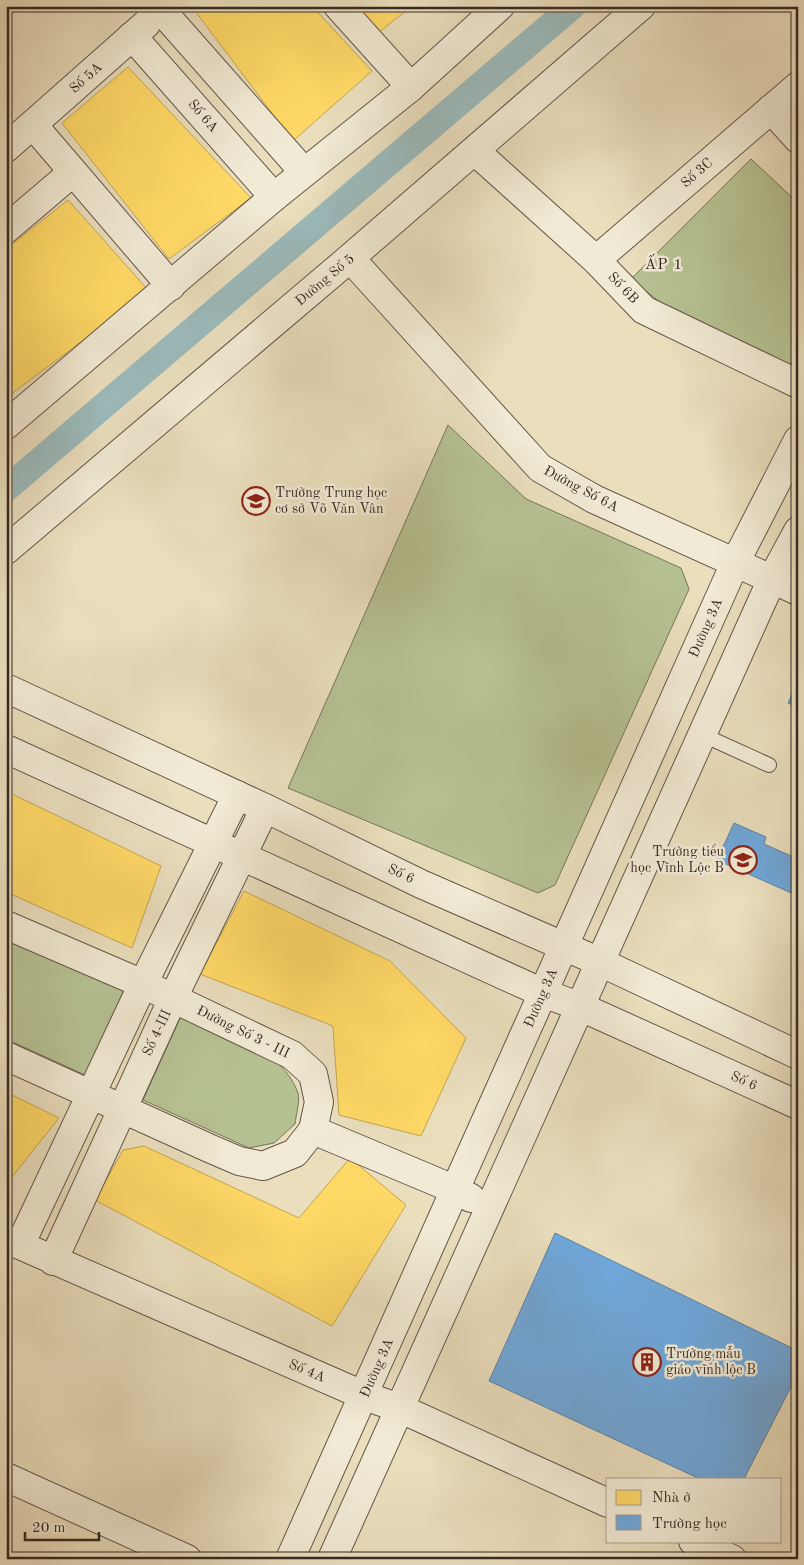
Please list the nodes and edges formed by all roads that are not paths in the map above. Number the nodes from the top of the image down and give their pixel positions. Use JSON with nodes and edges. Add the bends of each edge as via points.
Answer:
{"nodes":[{"id":1,"x":338,"y":6,"type":"edge"},
{"id":2,"x":500,"y":6,"type":"edge"},
{"id":3,"x":641,"y":6,"type":"edge"},
{"id":4,"x":163,"y":8,"type":"edge"},
{"id":5,"x":132,"y":36,"type":"junction"},
{"id":6,"x":798,"y":86,"type":"edge"},
{"id":7,"x":411,"y":87,"type":"junction"},
{"id":8,"x":771,"y":109,"type":"junction"},
{"id":9,"x":33,"y":125,"type":"junction"},
{"id":10,"x":798,"y":139,"type":"edge"},
{"id":11,"x":6,"y":148,"type":"edge"},
{"id":12,"x":475,"y":151,"type":"junction"},
{"id":13,"x":73,"y":172,"type":"junction"},
{"id":14,"x":304,"y":172,"type":"junction"},
{"id":15,"x":274,"y":197,"type":"junction"},
{"id":16,"x":6,"y":229,"type":"edge"},
{"id":17,"x":350,"y":258,"type":"junction"},
{"id":18,"x":596,"y":260,"type":"junction"},
{"id":19,"x":171,"y":286,"type":"junction"},
{"id":20,"x":798,"y":384,"type":"edge"},
{"id":21,"x":6,"y":425,"type":"edge"},
{"id":22,"x":798,"y":440,"type":"edge"},
{"id":23,"x":798,"y":531,"type":"edge"},
{"id":24,"x":6,"y":550,"type":"edge"},
{"id":25,"x":735,"y":563,"type":"junction"},
{"id":26,"x":772,"y":579,"type":"junction"},
{"id":27,"x":798,"y":591,"type":"edge"},
{"id":28,"x":6,"y":688,"type":"edge"},
{"id":29,"x":703,"y":735,"type":"junction"},
{"id":30,"x":6,"y":749,"type":"edge"},
{"id":31,"x":649,"y":754,"type":"junction"},
{"id":32,"x":769,"y":765,"type":"dead end"},
{"id":33,"x":687,"y":769,"type":"junction"},
{"id":34,"x":237,"y":795,"type":"junction"},
{"id":35,"x":265,"y":808,"type":"junction"},
{"id":36,"x":213,"y":845,"type":"junction"},
{"id":37,"x":241,"y":858,"type":"junction"},
{"id":38,"x":6,"y":925,"type":"edge"},
{"id":39,"x":564,"y":948,"type":"junction"},
{"id":40,"x":600,"y":962,"type":"junction"},
{"id":41,"x":143,"y":984,"type":"junction"},
{"id":42,"x":543,"y":994,"type":"junction"},
{"id":43,"x":173,"y":998,"type":"junction"},
{"id":44,"x":581,"y":1007,"type":"junction"},
{"id":45,"x":798,"y":1055,"type":"edge"},
{"id":46,"x":6,"y":1056,"type":"edge"},
{"id":47,"x":91,"y":1095,"type":"junction"},
{"id":48,"x":798,"y":1105,"type":"edge"},
{"id":49,"x":122,"y":1110,"type":"junction"},
{"id":50,"x":313,"y":1130,"type":"junction"},
{"id":51,"x":456,"y":1190,"type":"junction"},
{"id":52,"x":489,"y":1209,"type":"junction"},
{"id":53,"x":13,"y":1242,"type":"edge"},
{"id":54,"x":53,"y":1261,"type":"junction"},
{"id":55,"x":365,"y":1396,"type":"junction"},
{"id":56,"x":399,"y":1408,"type":"junction"},
{"id":57,"x":6,"y":1477,"type":"edge"},
{"id":58,"x":606,"y":1502,"type":"edge"},
{"id":59,"x":695,"y":1542,"type":"edge"},
{"id":60,"x":187,"y":1559,"type":"edge"},
{"id":61,"x":290,"y":1559,"type":"edge"},
{"id":62,"x":332,"y":1559,"type":"edge"},
{"id":63,"x":732,"y":1559,"type":"edge"}],
"edges":[{"from":1,"to":7,"type":"street"},
{"from":2,"to":7,"type":"street"},
{"from":3,"to":12,"type":"street","name":"Đường Số 5"},
{"from":4,"to":5,"type":"street","name":"Số 5A"},
{"from":4,"to":14,"type":"street"},
{"from":5,"to":9,"type":"street","name":"Số 5A"},
{"from":5,"to":15,"type":"street","name":"Số 6A"},
{"from":6,"to":8,"type":"street","name":"Số 3C"},
{"from":7,"to":14,"type":"street"},
{"from":8,"to":10,"type":"street"},
{"from":8,"to":18,"type":"street","name":"Số 3C"},
{"from":9,"to":11,"type":"street","name":"Số 5A"},
{"from":9,"to":13,"type":"street"},
{"from":12,"to":17,"type":"street","name":"Đường Số 5"},
{"from":12,"to":18,"type":"street","name":"Số 6B"},
{"from":13,"to":16,"type":"street"},
{"from":13,"to":19,"type":"street"},
{"from":14,"to":15,"type":"street"},
{"from":15,"to":19,"type":"street"},
{"from":17,"to":24,"type":"street","name":"Đường Số 5"},
{"from":17,"to":25,"type":"street","name":"Đường Số 6A","via":[[540,468],[594,499]]},
{"from":18,"to":20,"type":"street","name":"Số 6B","via":[[644,310]]},
{"from":19,"to":21,"type":"street"},
{"from":22,"to":25,"type":"street","name":"Đường 3A"},
{"from":23,"to":26,"type":"street"},
{"from":25,"to":26,"type":"street","name":"Đường Số 6A"},
{"from":25,"to":31,"type":"street","name":"Đường 3A"},
{"from":26,"to":27,"type":"street","name":"Đường Số 6A"},
{"from":26,"to":29,"type":"street"},
{"from":28,"to":34,"type":"street","name":"Số 6"},
{"from":29,"to":32,"type":"lane"},
{"from":29,"to":33,"type":"street"},
{"from":30,"to":36,"type":"street","name":"Số 6"},
{"from":31,"to":33,"type":"street"},
{"from":31,"to":39,"type":"street","name":"Đường 3A"},
{"from":33,"to":40,"type":"street"},
{"from":34,"to":35,"type":"street","name":"Số 6"},
{"from":34,"to":36,"type":"street"},
{"from":35,"to":37,"type":"street","name":"Số 4-III"},
{"from":35,"to":39,"type":"street","name":"Số 6","via":[[421,884]]},
{"from":36,"to":37,"type":"street","name":"Số 6"},
{"from":36,"to":41,"type":"street"},
{"from":37,"to":42,"type":"street","name":"Số 6"},
{"from":37,"to":43,"type":"street","name":"Số 4-III"},
{"from":38,"to":41,"type":"street","name":"Đường Số 3 - III"},
{"from":39,"to":40,"type":"street","name":"Số 6"},
{"from":39,"to":42,"type":"street","name":"Đường 3A"},
{"from":40,"to":44,"type":"street"},
{"from":40,"to":45,"type":"street","name":"Số 6"},
{"from":41,"to":43,"type":"street","name":"Đường Số 3 - III"},
{"from":41,"to":47,"type":"street"},
{"from":42,"to":44,"type":"street","name":"Số 6"},
{"from":42,"to":51,"type":"street","name":"Đường 3A"},
{"from":43,"to":49,"type":"street","name":"Số 4-III"},
{"from":43,"to":50,"type":"street","name":"Đường Số 3 - III","via":[[292,1054],[313,1074],[319,1102]]},
{"from":44,"to":48,"type":"street","name":"Số 6"},
{"from":44,"to":52,"type":"street"},
{"from":46,"to":47,"type":"street","name":"Đường Số 3 - III"},
{"from":47,"to":49,"type":"street","name":"Đường Số 3 - III"},
{"from":47,"to":53,"type":"street"},
{"from":49,"to":50,"type":"street","name":"Đường Số 3 - III","via":[[239,1161],[263,1166],[294,1153]]},
{"from":49,"to":54,"type":"street","name":"Số 4-III"},
{"from":50,"to":51,"type":"street"},
{"from":51,"to":52,"type":"street"},
{"from":51,"to":55,"type":"street","name":"Đường 3A"},
{"from":52,"to":56,"type":"street"},
{"from":53,"to":54,"type":"street","name":"Số 4A"},
{"from":54,"to":55,"type":"street","name":"Số 4A"},
{"from":55,"to":56,"type":"street","name":"Số 4A"},
{"from":55,"to":61,"type":"street","name":"Đường 3A"},
{"from":56,"to":58,"type":"street","name":"Số 4A"},
{"from":56,"to":62,"type":"street"},
{"from":57,"to":60,"type":"street"},
{"from":59,"to":63,"type":"street"}]}
